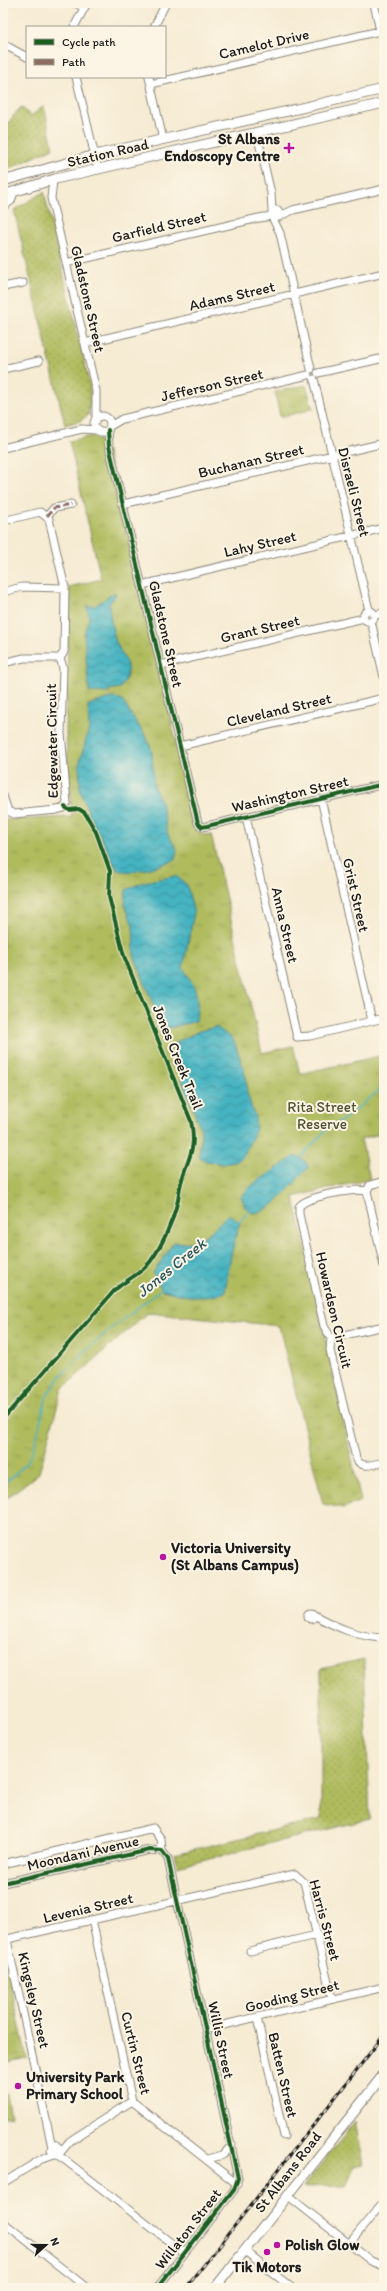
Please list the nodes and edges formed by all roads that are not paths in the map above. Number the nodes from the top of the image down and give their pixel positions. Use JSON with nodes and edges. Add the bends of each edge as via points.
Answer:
{"nodes":[{"id":1,"x":76,"y":3,"type":"edge"},
{"id":2,"x":166,"y":3,"type":"edge"},
{"id":3,"x":374,"y":3,"type":"edge"},
{"id":4,"x":86,"y":5,"type":"edge"},
{"id":5,"x":75,"y":26,"type":"edge"},
{"id":6,"x":154,"y":26,"type":"edge"},
{"id":7,"x":382,"y":30,"type":"edge"},
{"id":8,"x":3,"y":44,"type":"edge"},
{"id":9,"x":26,"y":56,"type":"edge"},
{"id":10,"x":166,"y":77,"type":"edge"},
{"id":11,"x":76,"y":78,"type":"edge"},
{"id":12,"x":164,"y":78,"type":"edge"},
{"id":13,"x":150,"y":81,"type":"edge"},
{"id":14,"x":384,"y":89,"type":"edge"},
{"id":15,"x":384,"y":103,"type":"edge"},
{"id":16,"x":254,"y":119,"type":"junction"},
{"id":17,"x":257,"y":134,"type":"junction"},
{"id":18,"x":163,"y":140,"type":"junction"},
{"id":19,"x":95,"y":156,"type":"junction"},
{"id":20,"x":98,"y":169,"type":"junction"},
{"id":21,"x":53,"y":180,"type":"junction"},
{"id":22,"x":3,"y":181,"type":"edge"},
{"id":23,"x":40,"y":184,"type":"junction"},
{"id":24,"x":384,"y":188,"type":"edge"},
{"id":25,"x":14,"y":192,"type":"junction"},
{"id":26,"x":3,"y":196,"type":"edge"},
{"id":27,"x":51,"y":198,"type":"junction"},
{"id":28,"x":3,"y":207,"type":"edge"},
{"id":29,"x":275,"y":214,"type":"junction"},
{"id":30,"x":66,"y":263,"type":"junction"},
{"id":31,"x":384,"y":273,"type":"edge"},
{"id":32,"x":23,"y":283,"type":"dead end"},
{"id":33,"x":3,"y":288,"type":"edge"},
{"id":34,"x":295,"y":294,"type":"junction"},
{"id":35,"x":85,"y":343,"type":"junction"},
{"id":36,"x":384,"y":358,"type":"edge"},
{"id":37,"x":39,"y":361,"type":"dead end"},
{"id":38,"x":3,"y":370,"type":"edge"},
{"id":39,"x":313,"y":374,"type":"junction"},
{"id":40,"x":97,"y":405,"type":"junction"},
{"id":41,"x":95,"y":421,"type":"junction"},
{"id":42,"x":105,"y":426,"type":"junction"},
{"id":43,"x":82,"y":430,"type":"junction"},
{"id":44,"x":384,"y":443,"type":"edge"},
{"id":45,"x":3,"y":448,"type":"edge"},
{"id":46,"x":332,"y":455,"type":"junction"},
{"id":47,"x":123,"y":504,"type":"junction"},
{"id":48,"x":71,"y":505,"type":"dead end"},
{"id":49,"x":47,"y":516,"type":"junction"},
{"id":50,"x":3,"y":521,"type":"edge"},
{"id":51,"x":384,"y":528,"type":"edge"},
{"id":52,"x":351,"y":535,"type":"junction"},
{"id":53,"x":142,"y":585,"type":"junction"},
{"id":54,"x":65,"y":588,"type":"junction"},
{"id":55,"x":3,"y":592,"type":"edge"},
{"id":56,"x":384,"y":613,"type":"edge"},
{"id":57,"x":370,"y":616,"type":"junction"},
{"id":58,"x":60,"y":658,"type":"junction"},
{"id":59,"x":3,"y":662,"type":"edge"},
{"id":60,"x":161,"y":665,"type":"junction"},
{"id":61,"x":384,"y":677,"type":"edge"},
{"id":62,"x":384,"y":698,"type":"edge"},
{"id":63,"x":180,"y":746,"type":"junction"},
{"id":64,"x":384,"y":784,"type":"edge"},
{"id":65,"x":3,"y":796,"type":"edge"},
{"id":66,"x":320,"y":799,"type":"junction"},
{"id":67,"x":246,"y":817,"type":"junction"},
{"id":68,"x":202,"y":827,"type":"joint"},
{"id":69,"x":384,"y":1018,"type":"edge"},
{"id":70,"x":372,"y":1021,"type":"junction"},
{"id":71,"x":384,"y":1181,"type":"edge"},
{"id":72,"x":367,"y":1190,"type":"junction"},
{"id":73,"x":384,"y":1266,"type":"edge"},
{"id":74,"x":384,"y":1326,"type":"edge"},
{"id":75,"x":331,"y":1338,"type":"junction"},
{"id":76,"x":384,"y":1462,"type":"edge"},
{"id":77,"x":313,"y":1617,"type":"dead end"},
{"id":78,"x":384,"y":1638,"type":"edge"},
{"id":79,"x":162,"y":1851,"type":"junction"},
{"id":80,"x":3,"y":1864,"type":"edge"},
{"id":81,"x":3,"y":1883,"type":"edge"},
{"id":82,"x":178,"y":1902,"type":"junction"},
{"id":83,"x":92,"y":1920,"type":"junction"},
{"id":84,"x":316,"y":1935,"type":"junction"},
{"id":85,"x":5,"y":1940,"type":"edge"},
{"id":86,"x":250,"y":1951,"type":"dead end"},
{"id":87,"x":384,"y":1987,"type":"edge"},
{"id":88,"x":332,"y":2000,"type":"junction"},
{"id":89,"x":257,"y":2018,"type":"junction"},
{"id":90,"x":207,"y":2029,"type":"junction"},
{"id":91,"x":384,"y":2074,"type":"edge"},
{"id":92,"x":132,"y":2101,"type":"junction"},
{"id":93,"x":284,"y":2136,"type":"dead end"},
{"id":94,"x":232,"y":2145,"type":"junction"},
{"id":95,"x":56,"y":2149,"type":"junction"},
{"id":96,"x":207,"y":2159,"type":"junction"},
{"id":97,"x":3,"y":2183,"type":"edge"},
{"id":98,"x":237,"y":2184,"type":"junction"},
{"id":99,"x":287,"y":2195,"type":"junction"},
{"id":100,"x":384,"y":2201,"type":"edge"},
{"id":101,"x":3,"y":2222,"type":"edge"},
{"id":102,"x":350,"y":2244,"type":"junction"},
{"id":103,"x":244,"y":2250,"type":"junction"},
{"id":104,"x":184,"y":2253,"type":"junction"},
{"id":105,"x":384,"y":2266,"type":"edge"},
{"id":106,"x":87,"y":2288,"type":"edge"},
{"id":107,"x":157,"y":2288,"type":"edge"},
{"id":108,"x":215,"y":2288,"type":"edge"},
{"id":109,"x":292,"y":2288,"type":"edge"}],
"edges":[{"from":1,"to":4,"type":"street"},
{"from":2,"to":6,"type":"street"},
{"from":3,"to":7,"type":"street"},
{"from":4,"to":5,"type":"street"},
{"from":7,"to":10,"type":"street","name":"Camelot Drive"},
{"from":8,"to":9,"type":"street"},
{"from":11,"to":19,"type":"street"},
{"from":12,"to":13,"type":"street","name":"Camelot Drive"},
{"from":13,"to":18,"type":"street"},
{"from":14,"to":16,"type":"main road","name":"Station Road"},
{"from":15,"to":17,"type":"main road","name":"Station Road"},
{"from":16,"to":17,"type":"main road"},
{"from":16,"to":18,"type":"main road","name":"Station Road"},
{"from":17,"to":20,"type":"main road","name":"Station Road"},
{"from":17,"to":29,"type":"street","name":"Disraeli Street"},
{"from":18,"to":19,"type":"main road","name":"Station Road"},
{"from":19,"to":20,"type":"street"},
{"from":19,"to":22,"type":"main road","name":"Station Road"},
{"from":20,"to":21,"type":"main road","name":"Station Road"},
{"from":21,"to":23,"type":"main road","name":"Station Road"},
{"from":21,"to":27,"type":"street","name":"Gladstone Street"},
{"from":23,"to":25,"type":"main road","name":"Station Road"},
{"from":23,"to":27,"type":"street","name":"Gladstone Street"},
{"from":24,"to":29,"type":"street","name":"Garfield Street"},
{"from":25,"to":26,"type":"main road","name":"Station Road"},
{"from":25,"to":28,"type":"street","via":[[11,201]]},
{"from":27,"to":30,"type":"street","name":"Gladstone Street"},
{"from":29,"to":30,"type":"street","name":"Garfield Street"},
{"from":29,"to":34,"type":"street","name":"Disraeli Street"},
{"from":30,"to":35,"type":"street","name":"Gladstone Street"},
{"from":31,"to":34,"type":"street","name":"Adams Street"},
{"from":32,"to":33,"type":"street"},
{"from":34,"to":35,"type":"street","name":"Adams Street"},
{"from":34,"to":39,"type":"street","name":"Disraeli Street"},
{"from":35,"to":40,"type":"street","name":"Gladstone Street"},
{"from":36,"to":39,"type":"street","name":"Jefferson Street"},
{"from":37,"to":38,"type":"street"},
{"from":39,"to":42,"type":"street","name":"Jefferson Street","via":[[122,419]]},
{"from":39,"to":46,"type":"street","name":"Disraeli Street"},
{"from":40,"to":41,"type":"street","name":"Gladstone Street"},
{"from":40,"to":42,"type":"street","name":"Gladstone Street"},
{"from":41,"to":42,"type":"street","name":"Gladstone Street"},
{"from":41,"to":43,"type":"street"},
{"from":42,"to":43,"type":"street","name":"Jefferson Street"},
{"from":42,"to":47,"type":"street","name":"Gladstone Street"},
{"from":43,"to":45,"type":"street"},
{"from":44,"to":46,"type":"street","name":"Buchanan Street"},
{"from":46,"to":47,"type":"street","name":"Buchanan Street"},
{"from":46,"to":52,"type":"street","name":"Disraeli Street"},
{"from":47,"to":53,"type":"street","name":"Gladstone Street"},
{"from":48,"to":49,"type":"street","via":[[54,508]]},
{"from":49,"to":50,"type":"street","via":[[37,513]]},
{"from":49,"to":54,"type":"street"},
{"from":51,"to":52,"type":"street","name":"Lahy Street"},
{"from":52,"to":53,"type":"street","name":"Lahy Street"},
{"from":52,"to":57,"type":"street","name":"Disraeli Street"},
{"from":53,"to":60,"type":"street","name":"Gladstone Street"},
{"from":54,"to":55,"type":"street","via":[[22,587]]},
{"from":54,"to":58,"type":"street","via":[[64,652]]},
{"from":56,"to":57,"type":"street","name":"Grant Street"},
{"from":57,"to":60,"type":"street","name":"Grant Street"},
{"from":57,"to":61,"type":"street","name":"Disraeli Street"},
{"from":58,"to":59,"type":"street","via":[[24,658]]},
{"from":58,"to":65,"type":"street","name":"Edgewater Circuit","via":[[63,668],[61,720],[66,806],[57,810],[14,814],[8,811]]},
{"from":60,"to":63,"type":"street","name":"Gladstone Street"},
{"from":62,"to":63,"type":"street","name":"Cleveland Street"},
{"from":63,"to":68,"type":"street","name":"Gladstone Street","via":[[197,819]]},
{"from":64,"to":66,"type":"street","name":"Washington Street"},
{"from":66,"to":67,"type":"street","name":"Washington Street"},
{"from":66,"to":70,"type":"street","name":"Grist Street"},
{"from":67,"to":68,"type":"street","name":"Washington Street"},
{"from":67,"to":70,"type":"street","name":"Anna Street","via":[[296,1033],[300,1038]]},
{"from":69,"to":70,"type":"street"},
{"from":71,"to":72,"type":"street","via":[[370,1185]]},
{"from":72,"to":73,"type":"street"},
{"from":72,"to":75,"type":"street","name":"Howardson Circuit","via":[[355,1189],[307,1200],[298,1209],[324,1326]]},
{"from":74,"to":75,"type":"street"},
{"from":75,"to":76,"type":"street","name":"Howardson Circuit","via":[[330,1350],[356,1458],[359,1463],[366,1466]]},
{"from":77,"to":78,"type":"street","via":[[358,1635]]},
{"from":79,"to":80,"type":"street","via":[[161,1839],[153,1828]]},
{"from":79,"to":81,"type":"street","name":"Moondani Avenue","via":[[150,1850]]},
{"from":79,"to":82,"type":"street","name":"Moondani Avenue","via":[[168,1859]]},
{"from":82,"to":83,"type":"street","name":"Levenia Street"},
{"from":82,"to":84,"type":"street","name":"Harris Street","via":[[295,1874],[304,1882]]},
{"from":82,"to":90,"type":"street","name":"Willis Street"},
{"from":83,"to":85,"type":"street","name":"Levenia Street"},
{"from":83,"to":92,"type":"street","name":"Curtin Street"},
{"from":84,"to":86,"type":"street"},
{"from":84,"to":88,"type":"street","name":"Harris Street"},
{"from":85,"to":95,"type":"street","name":"Kingsley Street"},
{"from":87,"to":88,"type":"street","name":"Gooding Street"},
{"from":88,"to":89,"type":"street","name":"Gooding Street"},
{"from":89,"to":90,"type":"street","name":"Gooding Street"},
{"from":89,"to":93,"type":"street","name":"Batten Street"},
{"from":90,"to":94,"type":"street","name":"Willis Street"},
{"from":91,"to":99,"type":"main road","name":"St Albans Road"},
{"from":92,"to":95,"type":"street"},
{"from":92,"to":96,"type":"street","name":"Curtin Street"},
{"from":94,"to":96,"type":"street","via":[[223,2155]]},
{"from":94,"to":98,"type":"street","name":"Willis Street","via":[[238,2173]]},
{"from":95,"to":97,"type":"street"},
{"from":95,"to":104,"type":"street","name":"Kingsley Street","via":[[65,2160]]},
{"from":96,"to":98,"type":"street","name":"Curtin Street"},
{"from":98,"to":104,"type":"street","name":"Willaton Street"},
{"from":99,"to":102,"type":"street"},
{"from":99,"to":103,"type":"main road","name":"St Albans Road"},
{"from":100,"to":102,"type":"street"},
{"from":101,"to":106,"type":"street"},
{"from":102,"to":105,"type":"street","via":[[375,2263]]},
{"from":103,"to":108,"type":"main road","name":"St Albans Road"},
{"from":103,"to":109,"type":"street"},
{"from":104,"to":107,"type":"street","name":"Willaton Street"}]}
